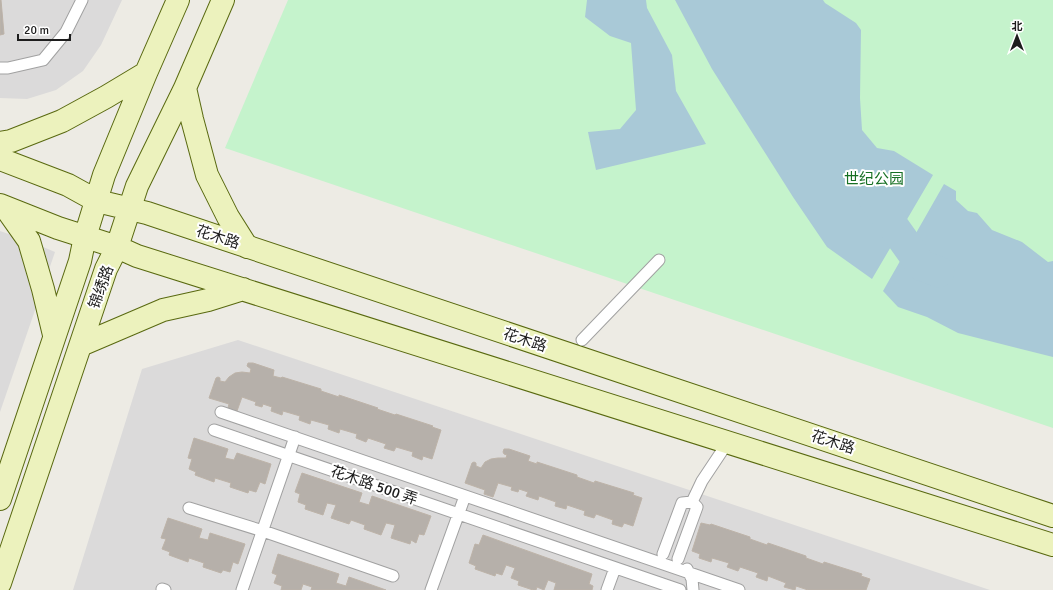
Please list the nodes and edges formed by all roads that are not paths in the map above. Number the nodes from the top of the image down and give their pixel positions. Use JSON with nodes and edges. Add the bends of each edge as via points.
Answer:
{"nodes":[{"id":1,"x":82,"y":0,"type":"edge"},
{"id":2,"x":178,"y":0,"type":"edge"},
{"id":3,"x":223,"y":0,"type":"edge"},
{"id":4,"x":0,"y":68,"type":"edge"},
{"id":5,"x":146,"y":73,"type":"junction"},
{"id":6,"x":185,"y":88,"type":"junction"},
{"id":7,"x":0,"y":143,"type":"edge"},
{"id":8,"x":0,"y":159,"type":"edge"},
{"id":9,"x":97,"y":201,"type":"junction"},
{"id":10,"x":2,"y":206,"type":"edge"},
{"id":11,"x":130,"y":209,"type":"junction"},
{"id":12,"x":85,"y":237,"type":"junction"},
{"id":13,"x":117,"y":247,"type":"junction"},
{"id":14,"x":247,"y":247,"type":"junction"},
{"id":15,"x":659,"y":260,"type":"dead end"},
{"id":16,"x":243,"y":289,"type":"junction"},
{"id":17,"x":54,"y":335,"type":"junction"},
{"id":18,"x":582,"y":340,"type":"dead end"},
{"id":19,"x":81,"y":345,"type":"junction"},
{"id":20,"x":221,"y":412,"type":"dead end"},
{"id":21,"x":214,"y":430,"type":"dead end"},
{"id":22,"x":295,"y":437,"type":"junction"},
{"id":23,"x":728,"y":442,"type":"junction"},
{"id":24,"x":289,"y":456,"type":"junction"},
{"id":25,"x":465,"y":496,"type":"junction"},
{"id":26,"x":0,"y":499,"type":"edge"},
{"id":27,"x":692,"y":502,"type":"junction"},
{"id":28,"x":189,"y":508,"type":"dead end"},
{"id":29,"x":459,"y":514,"type":"junction"},
{"id":30,"x":1053,"y":516,"type":"edge"},
{"id":31,"x":263,"y":531,"type":"junction"},
{"id":32,"x":1053,"y":545,"type":"edge"},
{"id":33,"x":664,"y":554,"type":"junction"},
{"id":34,"x":642,"y":556,"type":"junction"},
{"id":35,"x":678,"y":559,"type":"junction"},
{"id":36,"x":619,"y":569,"type":"junction"},
{"id":37,"x":690,"y":573,"type":"junction"},
{"id":38,"x":393,"y":576,"type":"dead end"},
{"id":39,"x":0,"y":582,"type":"edge"},
{"id":40,"x":242,"y":590,"type":"edge"},
{"id":41,"x":431,"y":590,"type":"edge"},
{"id":42,"x":607,"y":590,"type":"edge"},
{"id":43,"x":680,"y":590,"type":"edge"},
{"id":44,"x":693,"y":590,"type":"edge"},
{"id":45,"x":739,"y":590,"type":"edge"}],
"edges":[{"from":1,"to":4,"type":"lane","via":[[66,32],[42,60]]},
{"from":2,"to":5,"type":"main road","name":"锦绣路"},
{"from":3,"to":6,"type":"main road","name":"锦绣路"},
{"from":5,"to":7,"type":"main road","via":[[62,121]]},
{"from":5,"to":9,"type":"main road","name":"锦绣路","via":[[104,175]]},
{"from":6,"to":11,"type":"main road","name":"锦绣路","via":[[138,186]]},
{"from":6,"to":14,"type":"main road","via":[[208,175],[228,217]]},
{"from":8,"to":9,"type":"main road","name":"花木路","via":[[68,185]]},
{"from":9,"to":11,"type":"main road","name":"花木路"},
{"from":9,"to":12,"type":"main road","name":"锦绣路"},
{"from":10,"to":12,"type":"main road"},
{"from":10,"to":17,"type":"main road","via":[[29,241]]},
{"from":11,"to":13,"type":"main road","name":"锦绣路"},
{"from":11,"to":14,"type":"main road","name":"花木路"},
{"from":12,"to":13,"type":"main road"},
{"from":12,"to":17,"type":"main road","name":"锦绣路","via":[[80,261]]},
{"from":13,"to":16,"type":"main road","via":[[137,256]]},
{"from":13,"to":19,"type":"main road","name":"锦绣路","via":[[106,269]]},
{"from":14,"to":30,"type":"main road","name":"花木路"},
{"from":15,"to":18,"type":"lane"},
{"from":16,"to":19,"type":"main road","via":[[163,310]]},
{"from":16,"to":23,"type":"main road"},
{"from":17,"to":26,"type":"main road","name":"锦绣路"},
{"from":19,"to":39,"type":"main road","name":"锦绣路"},
{"from":20,"to":22,"type":"lane"},
{"from":21,"to":24,"type":"lane","name":"花木路 500 弄"},
{"from":22,"to":24,"type":"lane"},
{"from":22,"to":25,"type":"lane"},
{"from":23,"to":27,"type":"lane","via":[[702,481]]},
{"from":23,"to":32,"type":"main road"},
{"from":24,"to":29,"type":"lane","name":"花木路 500 弄"},
{"from":24,"to":31,"type":"lane"},
{"from":25,"to":29,"type":"lane"},
{"from":25,"to":34,"type":"lane"},
{"from":27,"to":33,"type":"lane","via":[[682,502]]},
{"from":27,"to":35,"type":"lane","via":[[697,507]]},
{"from":28,"to":31,"type":"lane"},
{"from":29,"to":36,"type":"lane","name":"花木路 500 弄"},
{"from":29,"to":41,"type":"lane"},
{"from":31,"to":38,"type":"lane"},
{"from":31,"to":40,"type":"lane"},
{"from":33,"to":34,"type":"lane"},
{"from":33,"to":35,"type":"lane"},
{"from":34,"to":36,"type":"lane"},
{"from":34,"to":37,"type":"lane"},
{"from":35,"to":37,"type":"lane"},
{"from":36,"to":42,"type":"lane"},
{"from":36,"to":43,"type":"lane","name":"花木路 500 弄"},
{"from":37,"to":44,"type":"lane"},
{"from":37,"to":45,"type":"lane"}]}
